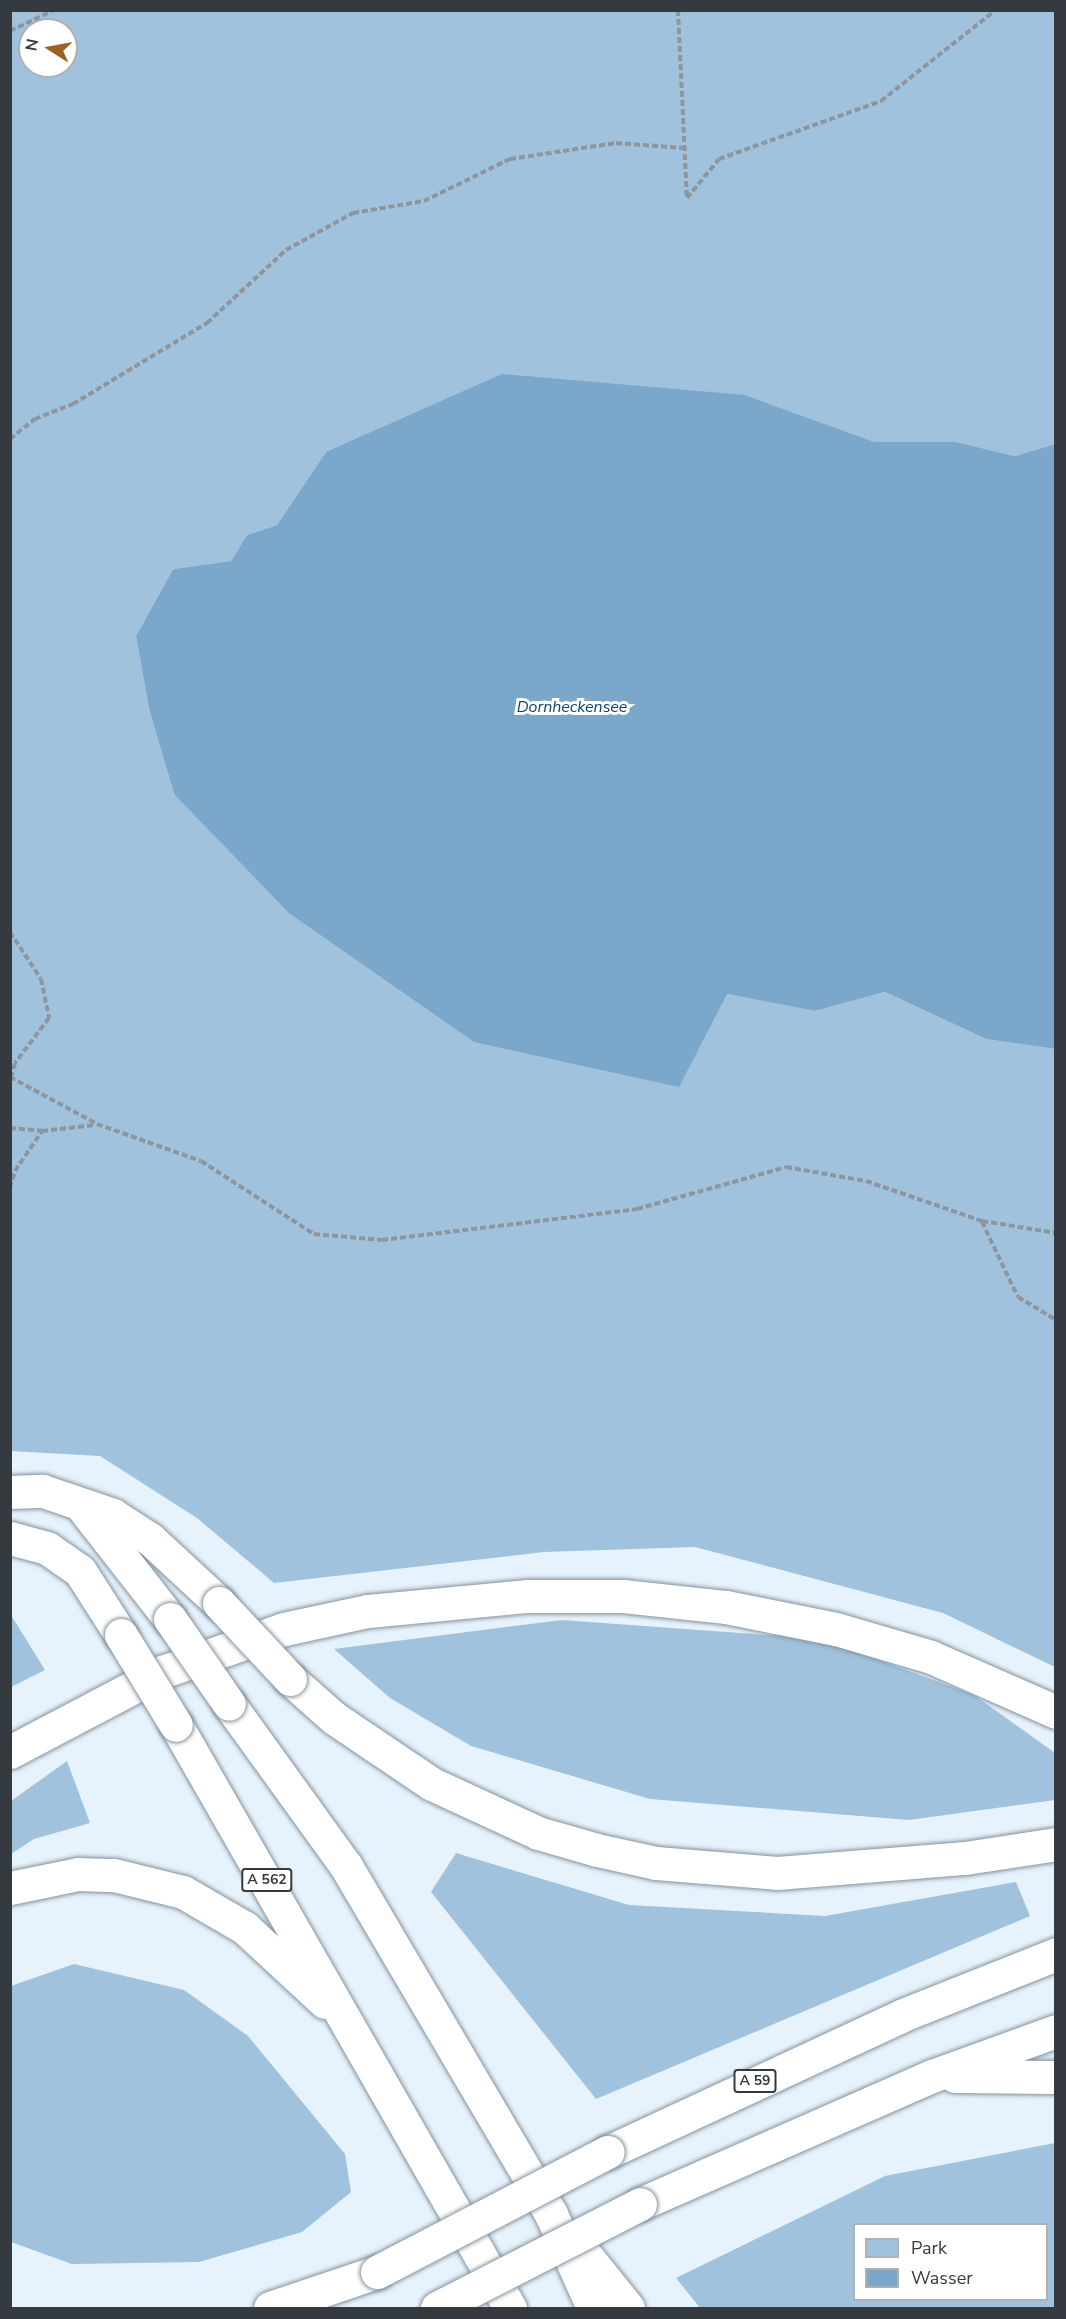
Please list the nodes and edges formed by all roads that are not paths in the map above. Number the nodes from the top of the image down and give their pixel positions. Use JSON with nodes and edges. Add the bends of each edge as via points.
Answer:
{"nodes":[{"id":1,"x":10,"y":1492,"type":"edge"},
{"id":2,"x":58,"y":1495,"type":"junction"},
{"id":3,"x":10,"y":1538,"type":"edge"},
{"id":4,"x":1056,"y":1712,"type":"edge"},
{"id":5,"x":10,"y":1752,"type":"edge"},
{"id":6,"x":1056,"y":1844,"type":"edge"},
{"id":7,"x":10,"y":1888,"type":"edge"},
{"id":8,"x":1056,"y":1954,"type":"edge"},
{"id":9,"x":1056,"y":2031,"type":"edge"},
{"id":10,"x":358,"y":2035,"type":"junction"},
{"id":11,"x":932,"y":2076,"type":"junction"},
{"id":12,"x":1056,"y":2077,"type":"edge"},
{"id":13,"x":551,"y":2214,"type":"junction"},
{"id":14,"x":377,"y":2272,"type":"junction"},
{"id":15,"x":270,"y":2308,"type":"edge"},
{"id":16,"x":315,"y":2308,"type":"edge"},
{"id":17,"x":437,"y":2308,"type":"edge"},
{"id":18,"x":510,"y":2308,"type":"edge"},
{"id":19,"x":594,"y":2308,"type":"edge"},
{"id":20,"x":628,"y":2308,"type":"edge"}],
"edges":[{"from":1,"to":2,"type":"highway"},
{"from":2,"to":6,"type":"highway","bridge":true,"via":[[113,1515],[150,1539],[334,1718],[432,1784],[538,1833],[626,1857],[777,1873],[965,1858]]},
{"from":2,"to":13,"type":"highway","bridge":true,"via":[[85,1510],[105,1531],[346,1866]]},
{"from":3,"to":10,"type":"highway","number":"A 562","bridge":true,"via":[[47,1548],[80,1571],[176,1725]]},
{"from":4,"to":5,"type":"highway","via":[[931,1657],[836,1629],[657,1599],[528,1596],[368,1611],[273,1632],[162,1672]]},
{"from":7,"to":10,"type":"highway","via":[[78,1874],[114,1875],[183,1892],[245,1928]]},
{"from":8,"to":14,"type":"highway","number":"A 59","bridge":true,"via":[[903,2015],[608,2152]]},
{"from":9,"to":11,"type":"highway"},
{"from":10,"to":18,"type":"highway","number":"A 562"},
{"from":11,"to":12,"type":"highway"},
{"from":11,"to":17,"type":"highway","bridge":true,"via":[[640,2204]]},
{"from":13,"to":19,"type":"highway"},
{"from":13,"to":20,"type":"highway"},
{"from":14,"to":15,"type":"highway"},
{"from":14,"to":16,"type":"highway","number":"A 59"}]}
